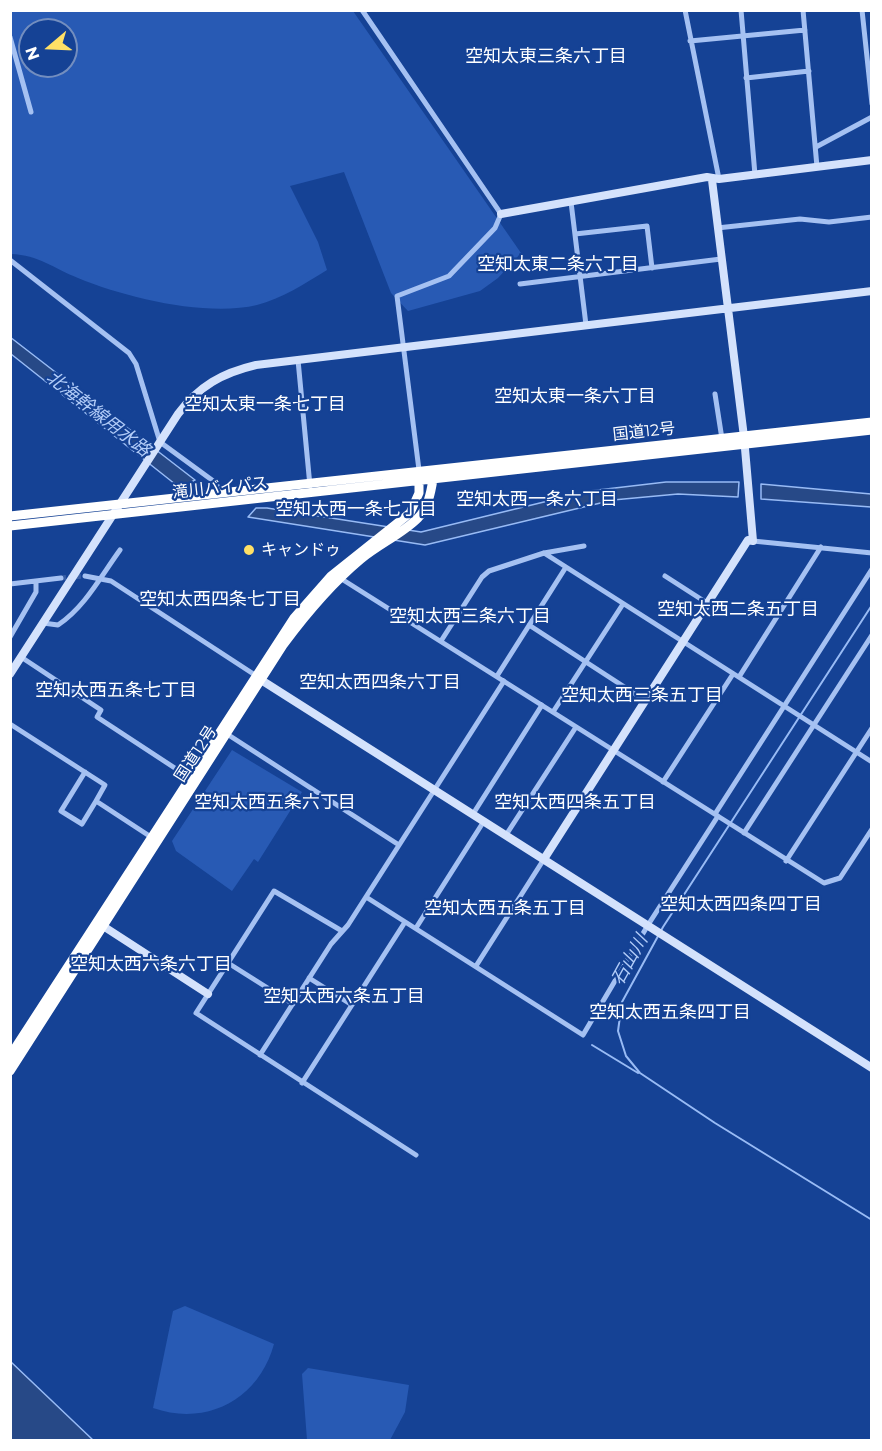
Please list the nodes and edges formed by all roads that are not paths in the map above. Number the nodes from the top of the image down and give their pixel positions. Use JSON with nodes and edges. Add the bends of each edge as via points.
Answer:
{"nodes":[{"id":1,"x":685,"y":10,"type":"edge"},
{"id":2,"x":741,"y":10,"type":"edge"},
{"id":3,"x":803,"y":10,"type":"edge"},
{"id":4,"x":862,"y":10,"type":"edge"},
{"id":5,"x":362,"y":11,"type":"edge"},
{"id":6,"x":805,"y":30,"type":"junction"},
{"id":7,"x":742,"y":36,"type":"junction"},
{"id":8,"x":10,"y":37,"type":"edge"},
{"id":9,"x":868,"y":38,"type":"edge"},
{"id":10,"x":690,"y":41,"type":"junction"},
{"id":11,"x":809,"y":71,"type":"junction"},
{"id":12,"x":746,"y":78,"type":"junction"},
{"id":13,"x":871,"y":85,"type":"edge"},
{"id":14,"x":872,"y":104,"type":"edge"},
{"id":15,"x":31,"y":112,"type":"dead end"},
{"id":16,"x":872,"y":117,"type":"edge"},
{"id":17,"x":816,"y":147,"type":"junction"},
{"id":18,"x":872,"y":160,"type":"edge"},
{"id":19,"x":817,"y":167,"type":"junction"},
{"id":20,"x":755,"y":175,"type":"junction"},
{"id":21,"x":715,"y":179,"type":"junction"},
{"id":22,"x":571,"y":202,"type":"junction"},
{"id":23,"x":501,"y":214,"type":"junction"},
{"id":24,"x":872,"y":217,"type":"edge"},
{"id":25,"x":717,"y":228,"type":"junction"},
{"id":26,"x":575,"y":234,"type":"junction"},
{"id":27,"x":721,"y":259,"type":"junction"},
{"id":28,"x":10,"y":260,"type":"edge"},
{"id":29,"x":652,"y":268,"type":"junction"},
{"id":30,"x":580,"y":277,"type":"junction"},
{"id":31,"x":520,"y":284,"type":"dead end"},
{"id":32,"x":872,"y":291,"type":"edge"},
{"id":33,"x":727,"y":308,"type":"junction"},
{"id":34,"x":586,"y":325,"type":"junction"},
{"id":35,"x":404,"y":347,"type":"junction"},
{"id":36,"x":298,"y":360,"type":"junction"},
{"id":37,"x":715,"y":393,"type":"dead end"},
{"id":38,"x":872,"y":422,"type":"edge"},
{"id":39,"x":872,"y":430,"type":"edge"},
{"id":40,"x":722,"y":439,"type":"junction"},
{"id":41,"x":744,"y":441,"type":"junction"},
{"id":42,"x":158,"y":445,"type":"junction"},
{"id":43,"x":419,"y":470,"type":"junction"},
{"id":44,"x":433,"y":479,"type":"junction"},
{"id":45,"x":420,"y":481,"type":"junction"},
{"id":46,"x":310,"y":482,"type":"junction"},
{"id":47,"x":220,"y":493,"type":"junction"},
{"id":48,"x":311,"y":494,"type":"junction"},
{"id":49,"x":120,"y":504,"type":"junction"},
{"id":50,"x":113,"y":515,"type":"junction"},
{"id":51,"x":10,"y":516,"type":"edge"},
{"id":52,"x":406,"y":521,"type":"junction"},
{"id":53,"x":10,"y":526,"type":"edge"},
{"id":54,"x":753,"y":541,"type":"junction"},
{"id":55,"x":374,"y":544,"type":"junction"},
{"id":56,"x":584,"y":546,"type":"dead end"},
{"id":57,"x":821,"y":548,"type":"junction"},
{"id":58,"x":120,"y":550,"type":"dead end"},
{"id":59,"x":544,"y":553,"type":"junction"},
{"id":60,"x":872,"y":553,"type":"edge"},
{"id":61,"x":566,"y":567,"type":"junction"},
{"id":62,"x":872,"y":569,"type":"edge"},
{"id":63,"x":85,"y":576,"type":"tunnel mouth"},
{"id":64,"x":665,"y":576,"type":"dead end"},
{"id":65,"x":101,"y":577,"type":"junction"},
{"id":66,"x":62,"y":578,"type":"tunnel mouth"},
{"id":67,"x":340,"y":578,"type":"junction"},
{"id":68,"x":36,"y":581,"type":"junction"},
{"id":69,"x":10,"y":584,"type":"edge"},
{"id":70,"x":707,"y":603,"type":"junction"},
{"id":71,"x":623,"y":604,"type":"junction"},
{"id":72,"x":44,"y":623,"type":"junction"},
{"id":73,"x":529,"y":625,"type":"junction"},
{"id":74,"x":872,"y":635,"type":"edge"},
{"id":75,"x":10,"y":637,"type":"edge"},
{"id":76,"x":441,"y":641,"type":"junction"},
{"id":77,"x":683,"y":641,"type":"junction"},
{"id":78,"x":21,"y":657,"type":"junction"},
{"id":79,"x":586,"y":662,"type":"junction"},
{"id":80,"x":10,"y":674,"type":"edge"},
{"id":81,"x":736,"y":675,"type":"junction"},
{"id":82,"x":497,"y":676,"type":"junction"},
{"id":83,"x":258,"y":677,"type":"junction"},
{"id":84,"x":504,"y":681,"type":"junction"},
{"id":85,"x":646,"y":701,"type":"junction"},
{"id":86,"x":542,"y":705,"type":"junction"},
{"id":87,"x":785,"y":707,"type":"junction"},
{"id":88,"x":554,"y":712,"type":"junction"},
{"id":89,"x":10,"y":724,"type":"edge"},
{"id":90,"x":814,"y":725,"type":"junction"},
{"id":91,"x":576,"y":727,"type":"junction"},
{"id":92,"x":872,"y":728,"type":"edge"},
{"id":93,"x":227,"y":734,"type":"junction"},
{"id":94,"x":614,"y":750,"type":"junction"},
{"id":95,"x":856,"y":752,"type":"junction"},
{"id":96,"x":872,"y":762,"type":"edge"},
{"id":97,"x":85,"y":772,"type":"junction"},
{"id":98,"x":190,"y":778,"type":"junction"},
{"id":99,"x":663,"y":782,"type":"junction"},
{"id":100,"x":435,"y":790,"type":"junction"},
{"id":101,"x":96,"y":801,"type":"junction"},
{"id":102,"x":473,"y":814,"type":"junction"},
{"id":103,"x":716,"y":815,"type":"junction"},
{"id":104,"x":484,"y":821,"type":"junction"},
{"id":105,"x":872,"y":829,"type":"edge"},
{"id":106,"x":744,"y":833,"type":"junction"},
{"id":107,"x":506,"y":835,"type":"junction"},
{"id":108,"x":151,"y":837,"type":"junction"},
{"id":109,"x":399,"y":845,"type":"junction"},
{"id":110,"x":544,"y":859,"type":"junction"},
{"id":111,"x":786,"y":861,"type":"junction"},
{"id":112,"x":366,"y":897,"type":"junction"},
{"id":113,"x":405,"y":922,"type":"junction"},
{"id":114,"x":103,"y":926,"type":"junction"},
{"id":115,"x":652,"y":927,"type":"junction"},
{"id":116,"x":416,"y":928,"type":"junction"},
{"id":117,"x":342,"y":931,"type":"junction"},
{"id":118,"x":228,"y":963,"type":"junction"},
{"id":119,"x":476,"y":966,"type":"junction"},
{"id":120,"x":309,"y":978,"type":"junction"},
{"id":121,"x":208,"y":994,"type":"junction"},
{"id":122,"x":293,"y":1004,"type":"junction"},
{"id":123,"x":352,"y":1005,"type":"junction"},
{"id":124,"x":260,"y":1055,"type":"junction"},
{"id":125,"x":10,"y":1056,"type":"edge"},
{"id":126,"x":872,"y":1068,"type":"edge"},
{"id":127,"x":10,"y":1071,"type":"edge"},
{"id":128,"x":302,"y":1083,"type":"junction"},
{"id":129,"x":416,"y":1155,"type":"dead end"}],
"edges":[{"from":1,"to":10,"type":"street"},
{"from":2,"to":7,"type":"street"},
{"from":3,"to":6,"type":"street"},
{"from":4,"to":9,"type":"street"},
{"from":5,"to":23,"type":"street"},
{"from":6,"to":7,"type":"street"},
{"from":6,"to":11,"type":"street"},
{"from":7,"to":10,"type":"street"},
{"from":7,"to":12,"type":"street"},
{"from":8,"to":15,"type":"street"},
{"from":9,"to":13,"type":"street"},
{"from":10,"to":21,"type":"street"},
{"from":11,"to":12,"type":"street"},
{"from":11,"to":17,"type":"street"},
{"from":12,"to":20,"type":"street"},
{"from":13,"to":14,"type":"street"},
{"from":16,"to":17,"type":"street"},
{"from":17,"to":19,"type":"street"},
{"from":18,"to":19,"type":"street"},
{"from":19,"to":20,"type":"street"},
{"from":20,"to":21,"type":"street"},
{"from":21,"to":22,"type":"street","via":[[707,177]]},
{"from":21,"to":25,"type":"street"},
{"from":22,"to":23,"type":"street"},
{"from":22,"to":26,"type":"street"},
{"from":23,"to":35,"type":"street","via":[[495,228],[449,276],[397,296]]},
{"from":24,"to":25,"type":"street","via":[[829,222],[800,219]]},
{"from":25,"to":27,"type":"street"},
{"from":26,"to":29,"type":"street","via":[[647,226]]},
{"from":26,"to":30,"type":"street"},
{"from":27,"to":29,"type":"street"},
{"from":27,"to":33,"type":"street"},
{"from":28,"to":42,"type":"street","via":[[129,353],[136,364]]},
{"from":29,"to":30,"type":"street"},
{"from":30,"to":31,"type":"street"},
{"from":30,"to":34,"type":"street"},
{"from":32,"to":33,"type":"street"},
{"from":33,"to":34,"type":"street"},
{"from":33,"to":41,"type":"street"},
{"from":34,"to":35,"type":"street"},
{"from":35,"to":36,"type":"street"},
{"from":35,"to":43,"type":"street"},
{"from":36,"to":42,"type":"street","via":[[234,370],[214,379],[190,398]]},
{"from":36,"to":46,"type":"street"},
{"from":37,"to":40,"type":"street"},
{"from":38,"to":41,"type":"highway","name":"国道12号"},
{"from":39,"to":41,"type":"highway","name":"国道12号"},
{"from":40,"to":41,"type":"highway","name":"国道12号"},
{"from":40,"to":43,"type":"highway","name":"国道12号"},
{"from":41,"to":44,"type":"highway","name":"国道12号"},
{"from":41,"to":54,"type":"street"},
{"from":42,"to":47,"type":"street","via":[[216,483]]},
{"from":42,"to":49,"type":"street"},
{"from":43,"to":44,"type":"highway"},
{"from":43,"to":45,"type":"highway","name":"国道12号"},
{"from":43,"to":46,"type":"highway","name":"滝川バイパス"},
{"from":44,"to":45,"type":"highway","name":"滝川バイパス"},
{"from":44,"to":52,"type":"highway","name":"国道12号","via":[[425,508]]},
{"from":45,"to":48,"type":"highway","name":"滝川バイパス"},
{"from":45,"to":52,"type":"highway","name":"国道12号","via":[[415,507]]},
{"from":46,"to":47,"type":"highway","name":"滝川バイパス"},
{"from":46,"to":48,"type":"street"},
{"from":47,"to":49,"type":"highway","name":"滝川バイパス"},
{"from":48,"to":50,"type":"highway","name":"滝川バイパス"},
{"from":49,"to":50,"type":"street"},
{"from":49,"to":51,"type":"highway","name":"滝川バイパス"},
{"from":50,"to":53,"type":"highway","name":"滝川バイパス"},
{"from":50,"to":72,"type":"street"},
{"from":52,"to":55,"type":"highway","name":"国道12号"},
{"from":54,"to":57,"type":"street"},
{"from":54,"to":70,"type":"street","via":[[748,540]]},
{"from":55,"to":67,"type":"highway","name":"国道12号"},
{"from":55,"to":83,"type":"highway","name":"国道12号","via":[[331,576],[312,597]]},
{"from":56,"to":59,"type":"street"},
{"from":57,"to":60,"type":"street"},
{"from":57,"to":81,"type":"street"},
{"from":58,"to":65,"type":"street"},
{"from":59,"to":61,"type":"street"},
{"from":59,"to":76,"type":"street","via":[[482,577]]},
{"from":61,"to":71,"type":"street"},
{"from":61,"to":73,"type":"street"},
{"from":62,"to":87,"type":"street"},
{"from":63,"to":65,"type":"street"},
{"from":64,"to":70,"type":"street"},
{"from":65,"to":72,"type":"street","via":[[65,620],[58,625]]},
{"from":65,"to":83,"type":"street"},
{"from":66,"to":68,"type":"street"},
{"from":67,"to":76,"type":"street"},
{"from":67,"to":83,"type":"highway","name":"国道12号"},
{"from":68,"to":69,"type":"street"},
{"from":68,"to":75,"type":"street","via":[[36,592]]},
{"from":70,"to":77,"type":"street"},
{"from":71,"to":77,"type":"street"},
{"from":71,"to":79,"type":"street"},
{"from":72,"to":78,"type":"street"},
{"from":73,"to":79,"type":"street"},
{"from":73,"to":82,"type":"street"},
{"from":74,"to":90,"type":"street"},
{"from":76,"to":82,"type":"street"},
{"from":77,"to":81,"type":"street"},
{"from":77,"to":85,"type":"street"},
{"from":78,"to":80,"type":"street"},
{"from":78,"to":98,"type":"street","via":[[101,710],[97,717]]},
{"from":79,"to":85,"type":"street"},
{"from":79,"to":88,"type":"street"},
{"from":81,"to":87,"type":"street"},
{"from":81,"to":99,"type":"street"},
{"from":82,"to":84,"type":"street"},
{"from":83,"to":93,"type":"highway","name":"国道12号"},
{"from":83,"to":98,"type":"highway","name":"国道12号"},
{"from":83,"to":100,"type":"street"},
{"from":84,"to":86,"type":"street"},
{"from":84,"to":100,"type":"street"},
{"from":85,"to":94,"type":"street"},
{"from":86,"to":88,"type":"street"},
{"from":86,"to":102,"type":"street"},
{"from":87,"to":90,"type":"street"},
{"from":87,"to":103,"type":"street"},
{"from":88,"to":91,"type":"street"},
{"from":89,"to":97,"type":"street"},
{"from":90,"to":95,"type":"street"},
{"from":90,"to":106,"type":"street"},
{"from":91,"to":94,"type":"street"},
{"from":91,"to":107,"type":"street"},
{"from":92,"to":95,"type":"street"},
{"from":93,"to":109,"type":"street"},
{"from":93,"to":114,"type":"highway","name":"国道12号"},
{"from":94,"to":99,"type":"street"},
{"from":94,"to":110,"type":"street"},
{"from":95,"to":96,"type":"street"},
{"from":95,"to":111,"type":"street"},
{"from":97,"to":101,"type":"street","via":[[105,785]]},
{"from":97,"to":101,"type":"street","via":[[60,811],[82,824]]},
{"from":98,"to":108,"type":"highway","name":"国道12号"},
{"from":99,"to":103,"type":"street"},
{"from":100,"to":102,"type":"street"},
{"from":100,"to":109,"type":"street"},
{"from":101,"to":108,"type":"street"},
{"from":102,"to":104,"type":"street"},
{"from":103,"to":106,"type":"street"},
{"from":103,"to":115,"type":"street"},
{"from":104,"to":107,"type":"street"},
{"from":104,"to":116,"type":"street"},
{"from":105,"to":111,"type":"street","via":[[840,878],[833,882],[824,883]]},
{"from":106,"to":111,"type":"street"},
{"from":107,"to":110,"type":"street"},
{"from":108,"to":125,"type":"highway","name":"国道12号"},
{"from":109,"to":112,"type":"street"},
{"from":110,"to":115,"type":"street"},
{"from":110,"to":119,"type":"street"},
{"from":112,"to":113,"type":"street"},
{"from":112,"to":117,"type":"street"},
{"from":113,"to":116,"type":"street"},
{"from":113,"to":123,"type":"street"},
{"from":114,"to":121,"type":"street"},
{"from":114,"to":127,"type":"highway","name":"国道12号"},
{"from":115,"to":119,"type":"street","via":[[583,1035]]},
{"from":115,"to":126,"type":"street"},
{"from":116,"to":119,"type":"street"},
{"from":117,"to":118,"type":"street","via":[[274,891]]},
{"from":117,"to":120,"type":"street"},
{"from":118,"to":121,"type":"street"},
{"from":118,"to":122,"type":"street"},
{"from":120,"to":122,"type":"street"},
{"from":120,"to":123,"type":"street"},
{"from":121,"to":124,"type":"street","via":[[196,1013]]},
{"from":122,"to":124,"type":"street"},
{"from":123,"to":128,"type":"street"},
{"from":124,"to":128,"type":"street"},
{"from":128,"to":129,"type":"street"}]}
